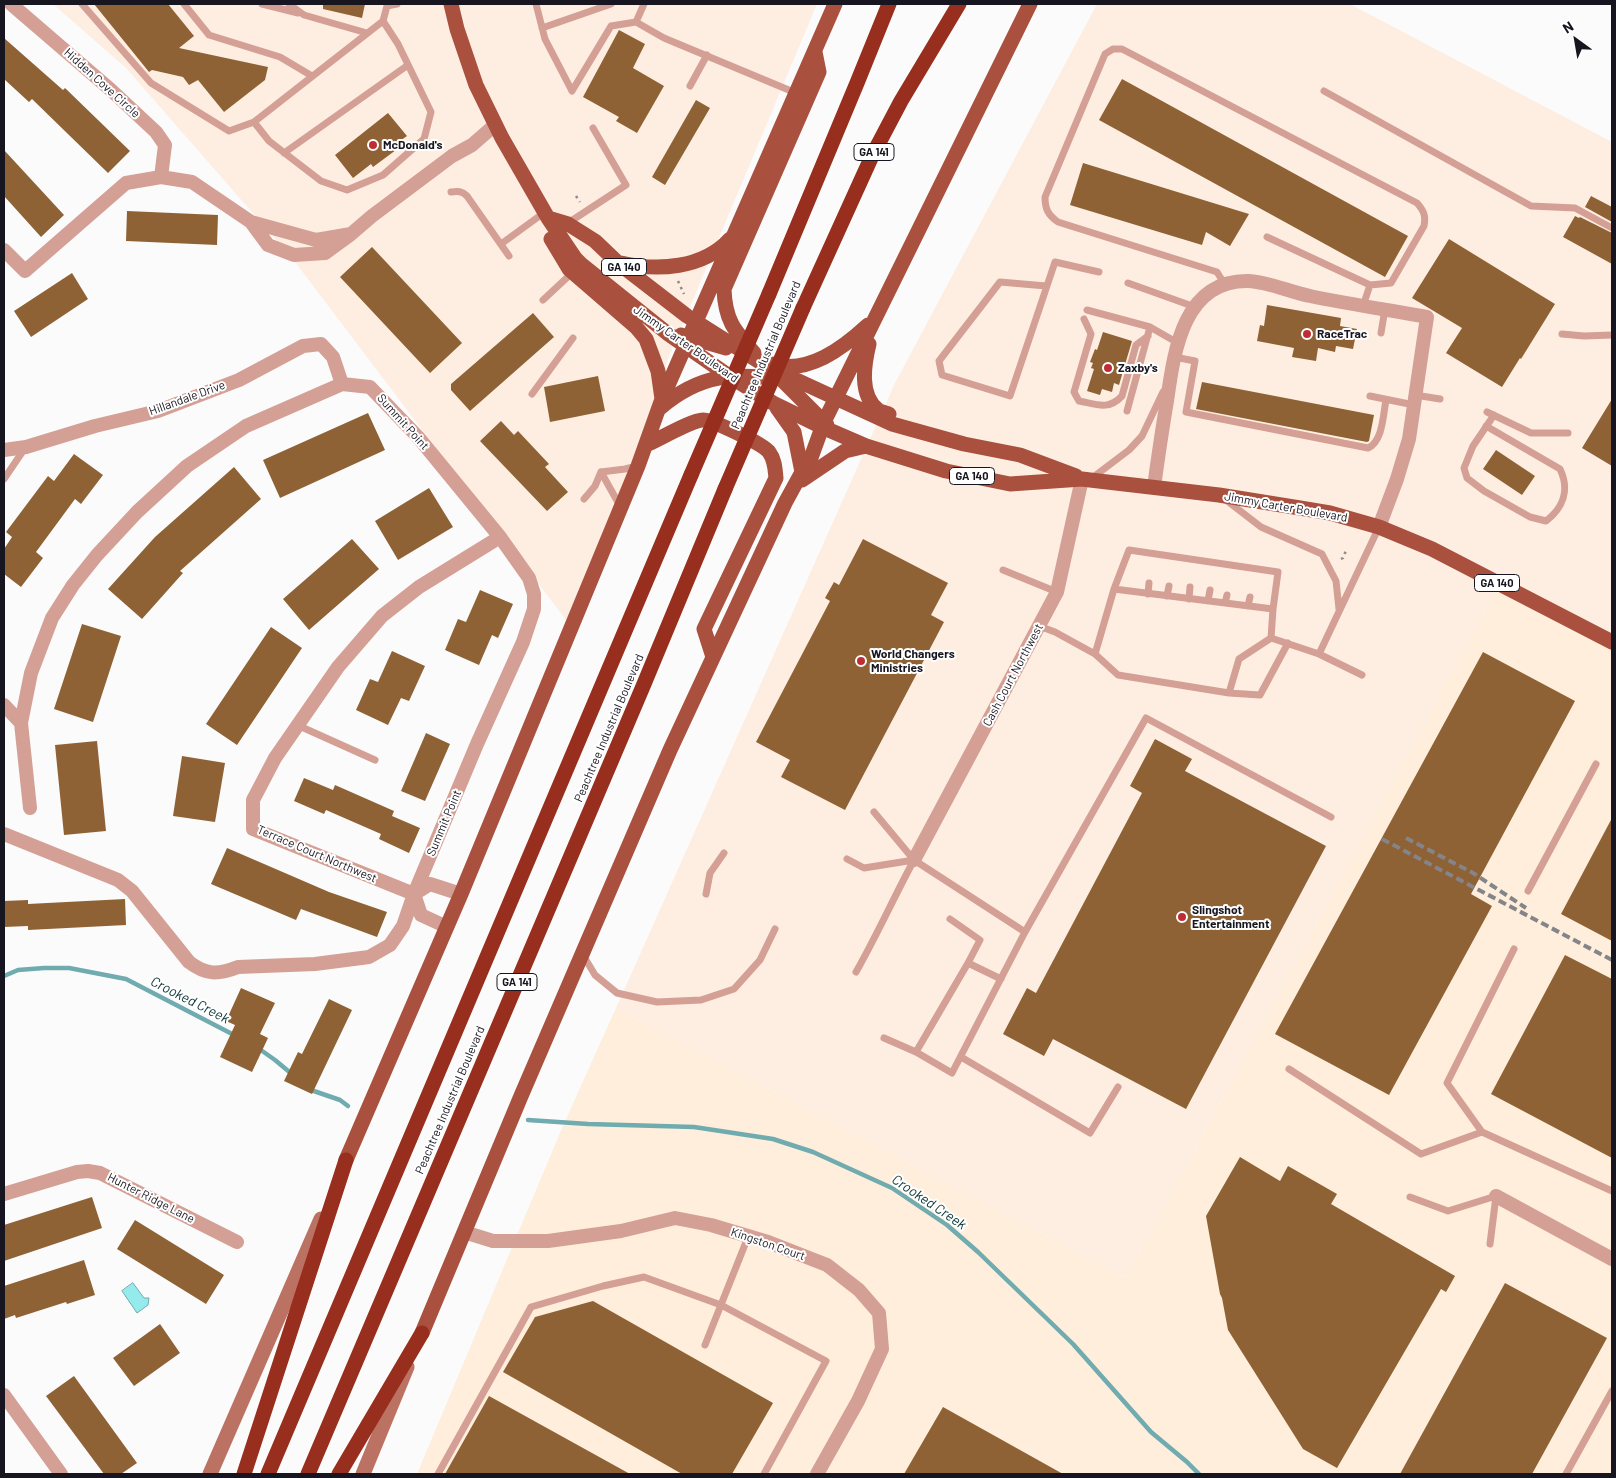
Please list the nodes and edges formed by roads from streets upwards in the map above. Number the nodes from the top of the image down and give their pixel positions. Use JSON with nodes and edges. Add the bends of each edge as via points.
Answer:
{"nodes":[{"id":1,"x":11,"y":4,"type":"edge"},
{"id":2,"x":450,"y":4,"type":"edge"},
{"id":3,"x":835,"y":4,"type":"edge"},
{"id":4,"x":889,"y":4,"type":"edge"},
{"id":5,"x":959,"y":4,"type":"edge"},
{"id":6,"x":1030,"y":4,"type":"edge"},
{"id":7,"x":815,"y":52,"type":"junction"},
{"id":8,"x":495,"y":125,"type":"junction"},
{"id":9,"x":161,"y":177,"type":"junction"},
{"id":10,"x":546,"y":215,"type":"junction"},
{"id":11,"x":251,"y":222,"type":"junction"},
{"id":12,"x":352,"y":234,"type":"junction"},
{"id":13,"x":734,"y":234,"type":"junction"},
{"id":14,"x":4,"y":250,"type":"edge"},
{"id":15,"x":618,"y":262,"type":"junction"},
{"id":16,"x":875,"y":319,"type":"junction"},
{"id":17,"x":691,"y":335,"type":"junction"},
{"id":18,"x":719,"y":346,"type":"junction"},
{"id":19,"x":761,"y":362,"type":"junction"},
{"id":20,"x":729,"y":376,"type":"junction"},
{"id":21,"x":747,"y":376,"type":"junction"},
{"id":22,"x":781,"y":379,"type":"junction"},
{"id":23,"x":797,"y":381,"type":"junction"},
{"id":24,"x":342,"y":384,"type":"junction"},
{"id":25,"x":836,"y":398,"type":"junction"},
{"id":26,"x":773,"y":402,"type":"junction"},
{"id":27,"x":661,"y":404,"type":"junction"},
{"id":28,"x":823,"y":424,"type":"junction"},
{"id":29,"x":646,"y":445,"type":"junction"},
{"id":30,"x":866,"y":446,"type":"junction"},
{"id":31,"x":4,"y":450,"type":"edge"},
{"id":32,"x":1020,"y":455,"type":"junction"},
{"id":33,"x":802,"y":472,"type":"junction"},
{"id":34,"x":1086,"y":479,"type":"junction"},
{"id":35,"x":793,"y":487,"type":"junction"},
{"id":36,"x":1154,"y":487,"type":"junction"},
{"id":37,"x":1379,"y":527,"type":"junction"},
{"id":38,"x":500,"y":537,"type":"junction"},
{"id":39,"x":1612,"y":642,"type":"edge"},
{"id":40,"x":713,"y":657,"type":"junction"},
{"id":41,"x":4,"y":705,"type":"edge"},
{"id":42,"x":21,"y":723,"type":"junction"},
{"id":43,"x":30,"y":808,"type":"dead end"},
{"id":44,"x":4,"y":834,"type":"edge"},
{"id":45,"x":914,"y":860,"type":"road end"},
{"id":46,"x":414,"y":894,"type":"junction"},
{"id":47,"x":461,"y":894,"type":"junction"},
{"id":48,"x":447,"y":927,"type":"junction"},
{"id":49,"x":346,"y":1160,"type":"junction"},
{"id":50,"x":4,"y":1194,"type":"edge"},
{"id":51,"x":1496,"y":1196,"type":"road end"},
{"id":52,"x":464,"y":1232,"type":"junction"},
{"id":53,"x":237,"y":1242,"type":"dead end"},
{"id":54,"x":1612,"y":1259,"type":"edge"},
{"id":55,"x":422,"y":1333,"type":"junction"},
{"id":56,"x":4,"y":1395,"type":"edge"},
{"id":57,"x":61,"y":1474,"type":"edge"},
{"id":58,"x":210,"y":1474,"type":"edge"},
{"id":59,"x":244,"y":1474,"type":"edge"},
{"id":60,"x":268,"y":1474,"type":"edge"},
{"id":61,"x":308,"y":1474,"type":"edge"},
{"id":62,"x":339,"y":1474,"type":"edge"},
{"id":63,"x":363,"y":1474,"type":"edge"},
{"id":64,"x":817,"y":1474,"type":"edge"}],
"edges":[{"from":1,"to":9,"type":"street","name":"Hidden Cove Circle","via":[[156,132],[165,145]]},
{"from":2,"to":8,"type":"main road","name":"Jimmy Carter Boulevard","number":"GA 140","via":[[476,85]]},
{"from":3,"to":7,"type":"main road"},
{"from":4,"to":60,"type":"highway","name":"Peachtree Industrial Boulevard","number":"GA 141","bridge":true},
{"from":5,"to":61,"type":"highway","name":"Peachtree Industrial Boulevard","number":"GA 141","bridge":true,"via":[[872,156],[803,308]]},
{"from":6,"to":16,"type":"main road"},
{"from":7,"to":13,"type":"main road"},
{"from":7,"to":19,"type":"main road","via":[[819,72],[724,289],[724,306],[729,321]]},
{"from":8,"to":10,"type":"main road","name":"Jimmy Carter Boulevard","number":"GA 140"},
{"from":8,"to":12,"type":"street"},
{"from":9,"to":11,"type":"street","via":[[192,182]]},
{"from":9,"to":14,"type":"street","via":[[126,183],[25,271]]},
{"from":10,"to":15,"type":"main road","name":"Jimmy Carter Boulevard","number":"GA 140","via":[[595,241]]},
{"from":10,"to":17,"type":"main road","name":"Jimmy Carter Boulevard","number":"GA 140","via":[[581,264],[667,333]]},
{"from":10,"to":27,"type":"main road","via":[[552,241],[569,269],[646,339],[656,366]]},
{"from":11,"to":12,"type":"street","via":[[316,240]]},
{"from":11,"to":12,"type":"street","via":[[268,245],[294,255],[325,254]]},
{"from":13,"to":15,"type":"main road","via":[[715,252],[690,264],[655,267]]},
{"from":13,"to":17,"type":"main road"},
{"from":15,"to":17,"type":"main road","name":"Jimmy Carter Boulevard","number":"GA 140"},
{"from":16,"to":19,"type":"main road","via":[[839,349],[809,363],[779,367]]},
{"from":16,"to":25,"type":"main road"},
{"from":16,"to":32,"type":"main road","via":[[864,364],[865,390],[878,410],[906,421],[981,439]]},
{"from":17,"to":18,"type":"main road"},
{"from":17,"to":19,"type":"main road","name":"Jimmy Carter Boulevard","number":"GA 140"},
{"from":17,"to":20,"type":"main road","name":"Jimmy Carter Boulevard","number":"GA 140"},
{"from":17,"to":27,"type":"main road"},
{"from":18,"to":19,"type":"main road"},
{"from":18,"to":21,"type":"main road"},
{"from":19,"to":22,"type":"main road"},
{"from":19,"to":23,"type":"main road","name":"Jimmy Carter Boulevard","number":"GA 140"},
{"from":20,"to":21,"type":"main road"},
{"from":20,"to":26,"type":"main road","name":"Jimmy Carter Boulevard","number":"GA 140"},
{"from":20,"to":27,"type":"main road","via":[[707,380]]},
{"from":21,"to":22,"type":"main road"},
{"from":21,"to":26,"type":"main road"},
{"from":22,"to":23,"type":"main road"},
{"from":22,"to":28,"type":"main road"},
{"from":23,"to":25,"type":"main road","name":"Jimmy Carter Boulevard","number":"GA 140"},
{"from":24,"to":31,"type":"street","name":"Hillandale Drive","via":[[333,357],[320,344],[303,346],[239,380],[158,411]]},
{"from":24,"to":38,"type":"street","name":"Summit Point","via":[[370,387],[418,437]]},
{"from":24,"to":42,"type":"street","via":[[246,426],[187,466],[137,512],[97,555],[52,618],[31,673]]},
{"from":25,"to":28,"type":"main road"},
{"from":25,"to":32,"type":"main road","name":"Jimmy Carter Boulevard","number":"GA 140","via":[[911,430]]},
{"from":26,"to":28,"type":"main road","name":"Jimmy Carter Boulevard","number":"GA 140"},
{"from":26,"to":33,"type":"main road","via":[[794,432]]},
{"from":27,"to":29,"type":"main road"},
{"from":28,"to":30,"type":"main road","name":"Jimmy Carter Boulevard","number":"GA 140"},
{"from":28,"to":33,"type":"main road","via":[[808,466]]},
{"from":29,"to":40,"type":"main road","via":[[704,420],[750,439],[769,452],[774,462],[776,478],[704,630]]},
{"from":29,"to":47,"type":"main road"},
{"from":30,"to":34,"type":"main road","name":"Jimmy Carter Boulevard","number":"GA 140","via":[[946,471],[1010,484]]},
{"from":30,"to":35,"type":"main road","via":[[845,451]]},
{"from":32,"to":34,"type":"main road","name":"Jimmy Carter Boulevard","number":"GA 140"},
{"from":33,"to":35,"type":"main road"},
{"from":34,"to":36,"type":"main road","name":"Jimmy Carter Boulevard","number":"GA 140"},
{"from":34,"to":45,"type":"street","name":"Cash Court Northwest","via":[[1057,592]]},
{"from":35,"to":40,"type":"main road"},
{"from":36,"to":37,"type":"main road","name":"Jimmy Carter Boulevard","number":"GA 140","via":[[1330,513]]},
{"from":36,"to":37,"type":"street","via":[[1174,357],[1186,320],[1211,292],[1238,282],[1257,282],[1310,296],[1427,317],[1409,439]]},
{"from":37,"to":39,"type":"main road","name":"Jimmy Carter Boulevard","number":"GA 140","via":[[1432,549]]},
{"from":38,"to":46,"type":"street","name":"Summit Point","via":[[529,578],[534,609],[523,642]]},
{"from":38,"to":46,"type":"street","name":"Terrace Court Northwest","via":[[419,587],[382,616],[338,667],[296,725],[253,800],[253,829]]},
{"from":40,"to":52,"type":"main road","via":[[670,750]]},
{"from":41,"to":42,"type":"street"},
{"from":42,"to":43,"type":"street"},
{"from":44,"to":46,"type":"street","name":"Summit Point","via":[[118,880],[132,891],[189,962],[199,970],[213,973],[238,967],[315,964],[369,957],[390,945],[403,926]]},
{"from":46,"to":47,"type":"street","via":[[430,884]]},
{"from":46,"to":48,"type":"street","via":[[421,915]]},
{"from":47,"to":48,"type":"main road"},
{"from":48,"to":49,"type":"main road"},
{"from":49,"to":58,"type":"main road"},
{"from":49,"to":59,"type":"highway"},
{"from":50,"to":53,"type":"street","name":"Hunter Ridge Lane","via":[[77,1172],[100,1173]]},
{"from":51,"to":54,"type":"street"},
{"from":52,"to":55,"type":"main road"},
{"from":52,"to":64,"type":"street","name":"Kingston Court","via":[[493,1241],[548,1242],[621,1231],[675,1218],[748,1237],[827,1265],[859,1290],[879,1312],[882,1349],[858,1401]]},
{"from":55,"to":62,"type":"highway"},
{"from":55,"to":63,"type":"main road"},
{"from":56,"to":57,"type":"street"}]}
